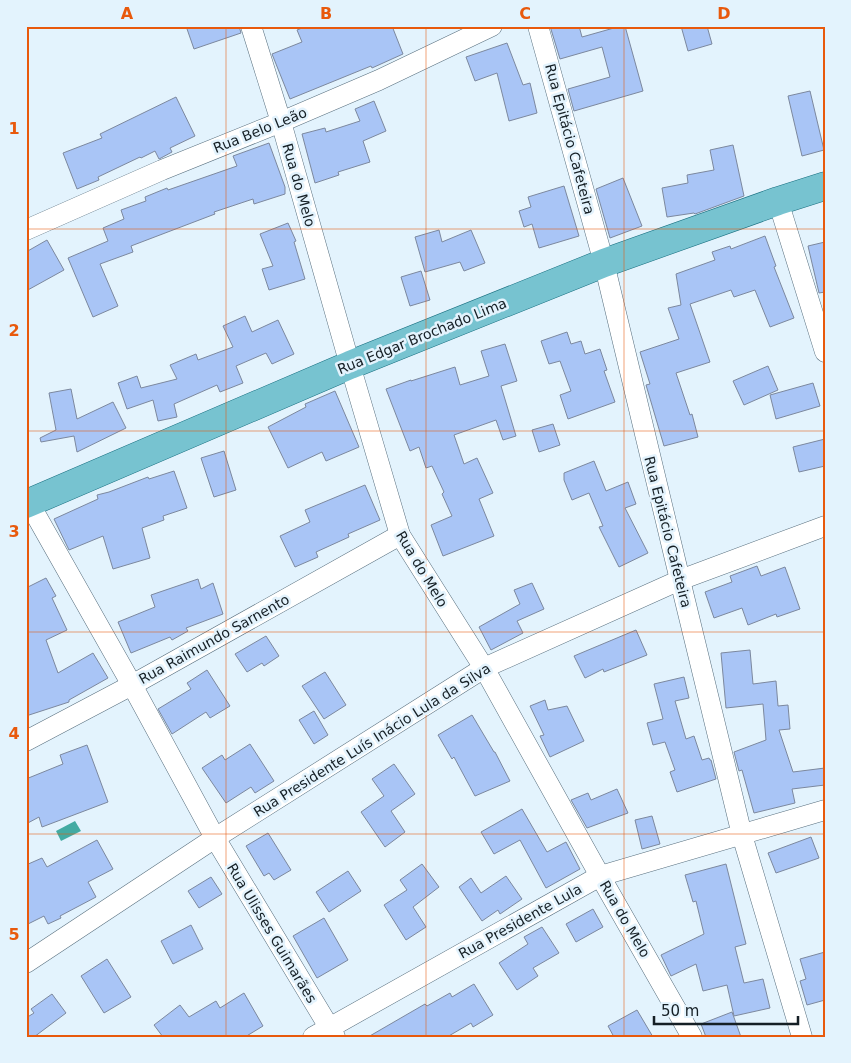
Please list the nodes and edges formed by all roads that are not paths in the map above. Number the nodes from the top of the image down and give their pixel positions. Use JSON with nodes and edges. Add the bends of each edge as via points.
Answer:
{"nodes":[{"id":1,"x":251,"y":26,"type":"edge"},
{"id":2,"x":492,"y":26,"type":"edge"},
{"id":3,"x":538,"y":26,"type":"edge"},
{"id":4,"x":281,"y":122,"type":"junction"},
{"id":5,"x":825,"y":186,"type":"edge"},
{"id":6,"x":778,"y":202,"type":"junction"},
{"id":7,"x":26,"y":230,"type":"edge"},
{"id":8,"x":604,"y":263,"type":"junction"},
{"id":9,"x":825,"y":352,"type":"edge"},
{"id":10,"x":350,"y":365,"type":"junction"},
{"id":11,"x":28,"y":503,"type":"edge"},
{"id":12,"x":825,"y":526,"type":"edge"},
{"id":13,"x":400,"y":535,"type":"junction"},
{"id":14,"x":680,"y":580,"type":"junction"},
{"id":15,"x":484,"y":668,"type":"junction"},
{"id":16,"x":132,"y":684,"type":"junction"},
{"id":17,"x":26,"y":741,"type":"edge"},
{"id":18,"x":825,"y":810,"type":"edge"},
{"id":19,"x":742,"y":835,"type":"junction"},
{"id":20,"x":215,"y":838,"type":"junction"},
{"id":21,"x":600,"y":876,"type":"junction"},
{"id":22,"x":26,"y":963,"type":"edge"},
{"id":23,"x":326,"y":1034,"type":"edge"},
{"id":24,"x":692,"y":1037,"type":"edge"},
{"id":25,"x":802,"y":1037,"type":"edge"}],
"edges":[{"from":1,"to":4,"type":"street","name":"Rua do Melo"},
{"from":2,"to":4,"type":"street","name":"Rua Belo Leão"},
{"from":3,"to":8,"type":"street","name":"Rua Epitácio Cafeteira"},
{"from":4,"to":7,"type":"street","name":"Rua Belo Leão"},
{"from":4,"to":10,"type":"street","name":"Rua do Melo"},
{"from":5,"to":6,"type":"main road","name":"Rua Edgar Brochado Lima"},
{"from":6,"to":8,"type":"main road","name":"Rua Edgar Brochado Lima"},
{"from":6,"to":9,"type":"street"},
{"from":8,"to":10,"type":"main road","name":"Rua Edgar Brochado Lima"},
{"from":8,"to":14,"type":"street","name":"Rua Epitácio Cafeteira"},
{"from":10,"to":11,"type":"main road","name":"Rua Edgar Brochado Lima"},
{"from":10,"to":13,"type":"street","name":"Rua do Melo"},
{"from":11,"to":16,"type":"street","name":"Rua Ulisses Guimarães"},
{"from":12,"to":14,"type":"street","name":"Rua Presidente Luís Inácio Lula da Silva"},
{"from":13,"to":15,"type":"street","name":"Rua do Melo"},
{"from":13,"to":16,"type":"street","name":"Rua Raimundo Sarnento"},
{"from":14,"to":15,"type":"street","name":"Rua Presidente Luís Inácio Lula da Silva"},
{"from":14,"to":19,"type":"street","name":"Rua Epitácio Cafeteira"},
{"from":15,"to":20,"type":"street","name":"Rua Presidente Luís Inácio Lula da Silva"},
{"from":15,"to":21,"type":"street","name":"Rua do Melo"},
{"from":16,"to":17,"type":"street","name":"Rua Raimundo Sarnento"},
{"from":16,"to":20,"type":"street","name":"Rua Ulisses Guimarães"},
{"from":18,"to":19,"type":"street","name":"Rua Presidente Lula"},
{"from":19,"to":21,"type":"street","name":"Rua Presidente Lula"},
{"from":19,"to":25,"type":"street","name":"Rua Epitácio Cafeteira"},
{"from":20,"to":22,"type":"street","name":"Rua Presidente Luís Inácio Lula da Silva"},
{"from":20,"to":23,"type":"street","name":"Rua Ulisses Guimarães"},
{"from":21,"to":23,"type":"street","name":"Rua Presidente Lula"},
{"from":21,"to":24,"type":"street","name":"Rua do Melo"}]}
